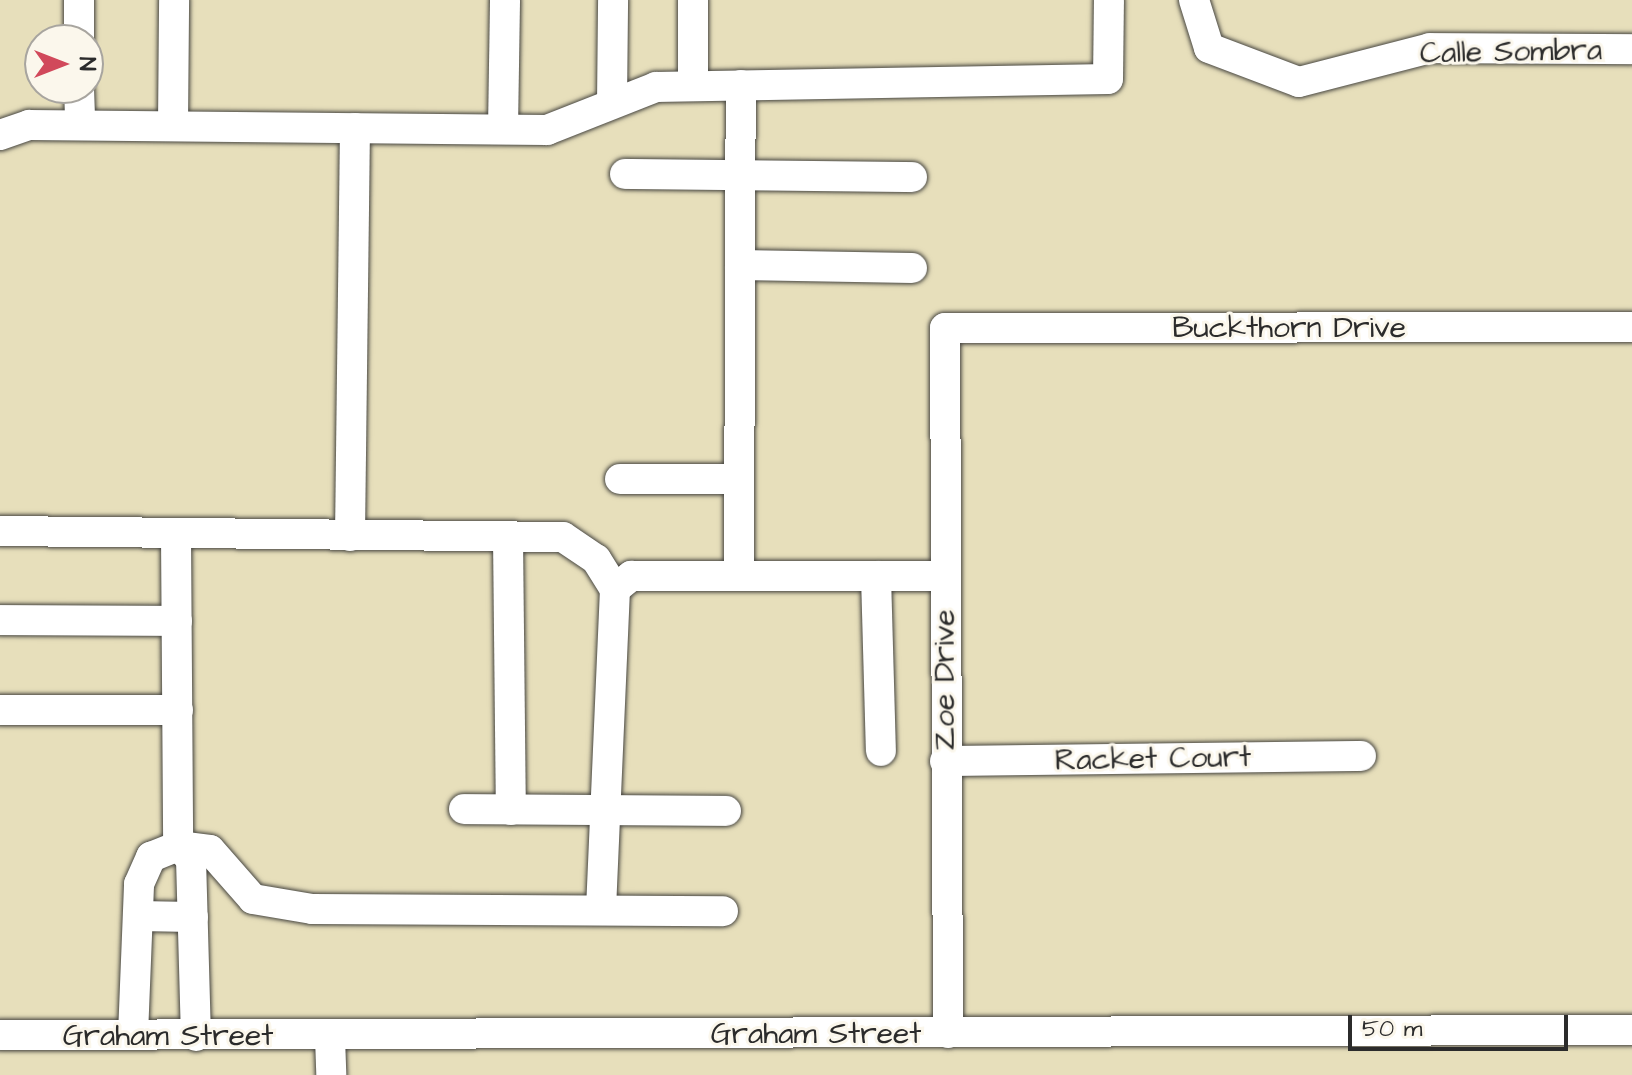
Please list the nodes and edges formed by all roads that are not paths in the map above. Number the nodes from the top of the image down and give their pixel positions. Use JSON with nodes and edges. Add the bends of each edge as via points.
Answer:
{"nodes":[{"id":1,"x":79,"y":0,"type":"edge"},
{"id":2,"x":174,"y":0,"type":"edge"},
{"id":3,"x":505,"y":0,"type":"edge"},
{"id":4,"x":613,"y":0,"type":"edge"},
{"id":5,"x":693,"y":0,"type":"edge"},
{"id":6,"x":1109,"y":0,"type":"edge"},
{"id":7,"x":1194,"y":0,"type":"edge"},
{"id":8,"x":79,"y":24,"type":"edge"},
{"id":9,"x":1632,"y":49,"type":"edge"},
{"id":10,"x":741,"y":85,"type":"junction"},
{"id":11,"x":693,"y":86,"type":"junction"},
{"id":12,"x":612,"y":103,"type":"junction"},
{"id":13,"x":79,"y":104,"type":"edge"},
{"id":14,"x":80,"y":125,"type":"junction"},
{"id":15,"x":173,"y":126,"type":"junction"},
{"id":16,"x":355,"y":128,"type":"junction"},
{"id":17,"x":503,"y":129,"type":"junction"},
{"id":18,"x":0,"y":135,"type":"edge"},
{"id":19,"x":625,"y":174,"type":"dead end"},
{"id":20,"x":741,"y":177,"type":"junction"},
{"id":21,"x":912,"y":177,"type":"dead end"},
{"id":22,"x":740,"y":265,"type":"junction"},
{"id":23,"x":912,"y":268,"type":"dead end"},
{"id":24,"x":1632,"y":327,"type":"edge"},
{"id":25,"x":945,"y":328,"type":"joint"},
{"id":26,"x":620,"y":479,"type":"dead end"},
{"id":27,"x":739,"y":479,"type":"junction"},
{"id":28,"x":0,"y":531,"type":"edge"},
{"id":29,"x":176,"y":535,"type":"junction"},
{"id":30,"x":350,"y":536,"type":"junction"},
{"id":31,"x":508,"y":537,"type":"junction"},
{"id":32,"x":739,"y":576,"type":"junction"},
{"id":33,"x":876,"y":576,"type":"junction"},
{"id":34,"x":945,"y":576,"type":"junction"},
{"id":35,"x":615,"y":589,"type":"junction"},
{"id":36,"x":0,"y":620,"type":"edge"},
{"id":37,"x":177,"y":621,"type":"junction"},
{"id":38,"x":0,"y":710,"type":"edge"},
{"id":39,"x":178,"y":710,"type":"junction"},
{"id":40,"x":881,"y":751,"type":"dead end"},
{"id":41,"x":1361,"y":756,"type":"dead end"},
{"id":42,"x":945,"y":761,"type":"junction"},
{"id":43,"x":464,"y":809,"type":"dead end"},
{"id":44,"x":511,"y":810,"type":"junction"},
{"id":45,"x":726,"y":811,"type":"dead end"},
{"id":46,"x":605,"y":813,"type":"junction"},
{"id":47,"x":178,"y":846,"type":"junction"},
{"id":48,"x":601,"y":910,"type":"junction"},
{"id":49,"x":723,"y":911,"type":"dead end"},
{"id":50,"x":138,"y":916,"type":"junction"},
{"id":51,"x":193,"y":917,"type":"junction"},
{"id":52,"x":1632,"y":1030,"type":"edge"},
{"id":53,"x":948,"y":1033,"type":"junction"},
{"id":54,"x":0,"y":1035,"type":"edge"},
{"id":55,"x":133,"y":1035,"type":"junction"},
{"id":56,"x":196,"y":1036,"type":"junction"},
{"id":57,"x":330,"y":1037,"type":"junction"},
{"id":58,"x":331,"y":1075,"type":"edge"}],
"edges":[{"from":1,"to":8,"type":"street"},
{"from":2,"to":15,"type":"street"},
{"from":3,"to":17,"type":"street"},
{"from":4,"to":12,"type":"street"},
{"from":5,"to":11,"type":"street"},
{"from":6,"to":10,"type":"street","via":[[1108,79]]},
{"from":7,"to":9,"type":"street","name":"Calle Sombra","via":[[1209,48],[1299,82],[1430,48]]},
{"from":10,"to":11,"type":"street"},
{"from":10,"to":20,"type":"street"},
{"from":11,"to":12,"type":"street","via":[[629,92]]},
{"from":12,"to":17,"type":"street","via":[[547,130]]},
{"from":13,"to":14,"type":"street"},
{"from":14,"to":15,"type":"street"},
{"from":14,"to":18,"type":"street","via":[[29,125]]},
{"from":15,"to":16,"type":"street"},
{"from":16,"to":17,"type":"street"},
{"from":16,"to":30,"type":"street"},
{"from":19,"to":20,"type":"street"},
{"from":20,"to":21,"type":"street"},
{"from":20,"to":22,"type":"street"},
{"from":22,"to":23,"type":"street"},
{"from":22,"to":27,"type":"street"},
{"from":24,"to":25,"type":"street","name":"Buckthorn Drive"},
{"from":25,"to":34,"type":"street","name":"Zoe Drive"},
{"from":26,"to":27,"type":"street"},
{"from":27,"to":32,"type":"street"},
{"from":28,"to":29,"type":"street"},
{"from":29,"to":30,"type":"street"},
{"from":29,"to":37,"type":"street"},
{"from":30,"to":31,"type":"street"},
{"from":31,"to":35,"type":"street","via":[[563,537],[596,559]]},
{"from":31,"to":44,"type":"street"},
{"from":32,"to":33,"type":"street"},
{"from":32,"to":35,"type":"street","via":[[631,576]]},
{"from":33,"to":34,"type":"street"},
{"from":33,"to":40,"type":"street"},
{"from":34,"to":42,"type":"street","name":"Zoe Drive"},
{"from":35,"to":46,"type":"street"},
{"from":36,"to":37,"type":"street"},
{"from":37,"to":39,"type":"street"},
{"from":38,"to":39,"type":"street"},
{"from":39,"to":47,"type":"street"},
{"from":41,"to":42,"type":"street","name":"Racket Court"},
{"from":42,"to":53,"type":"street","name":"Zoe Drive"},
{"from":43,"to":44,"type":"street"},
{"from":44,"to":46,"type":"street"},
{"from":45,"to":46,"type":"street"},
{"from":46,"to":48,"type":"street"},
{"from":47,"to":48,"type":"street","via":[[210,850],[253,899],[312,909]]},
{"from":47,"to":50,"type":"street","via":[[151,857],[139,884]]},
{"from":47,"to":51,"type":"street","via":[[191,859]]},
{"from":48,"to":49,"type":"street"},
{"from":50,"to":51,"type":"street"},
{"from":50,"to":55,"type":"street"},
{"from":51,"to":56,"type":"street"},
{"from":52,"to":53,"type":"street","name":"Graham Street"},
{"from":53,"to":57,"type":"street","name":"Graham Street"},
{"from":54,"to":55,"type":"street","name":"Graham Street"},
{"from":55,"to":56,"type":"street","name":"Graham Street"},
{"from":56,"to":57,"type":"street","name":"Graham Street"},
{"from":57,"to":58,"type":"street"}]}
